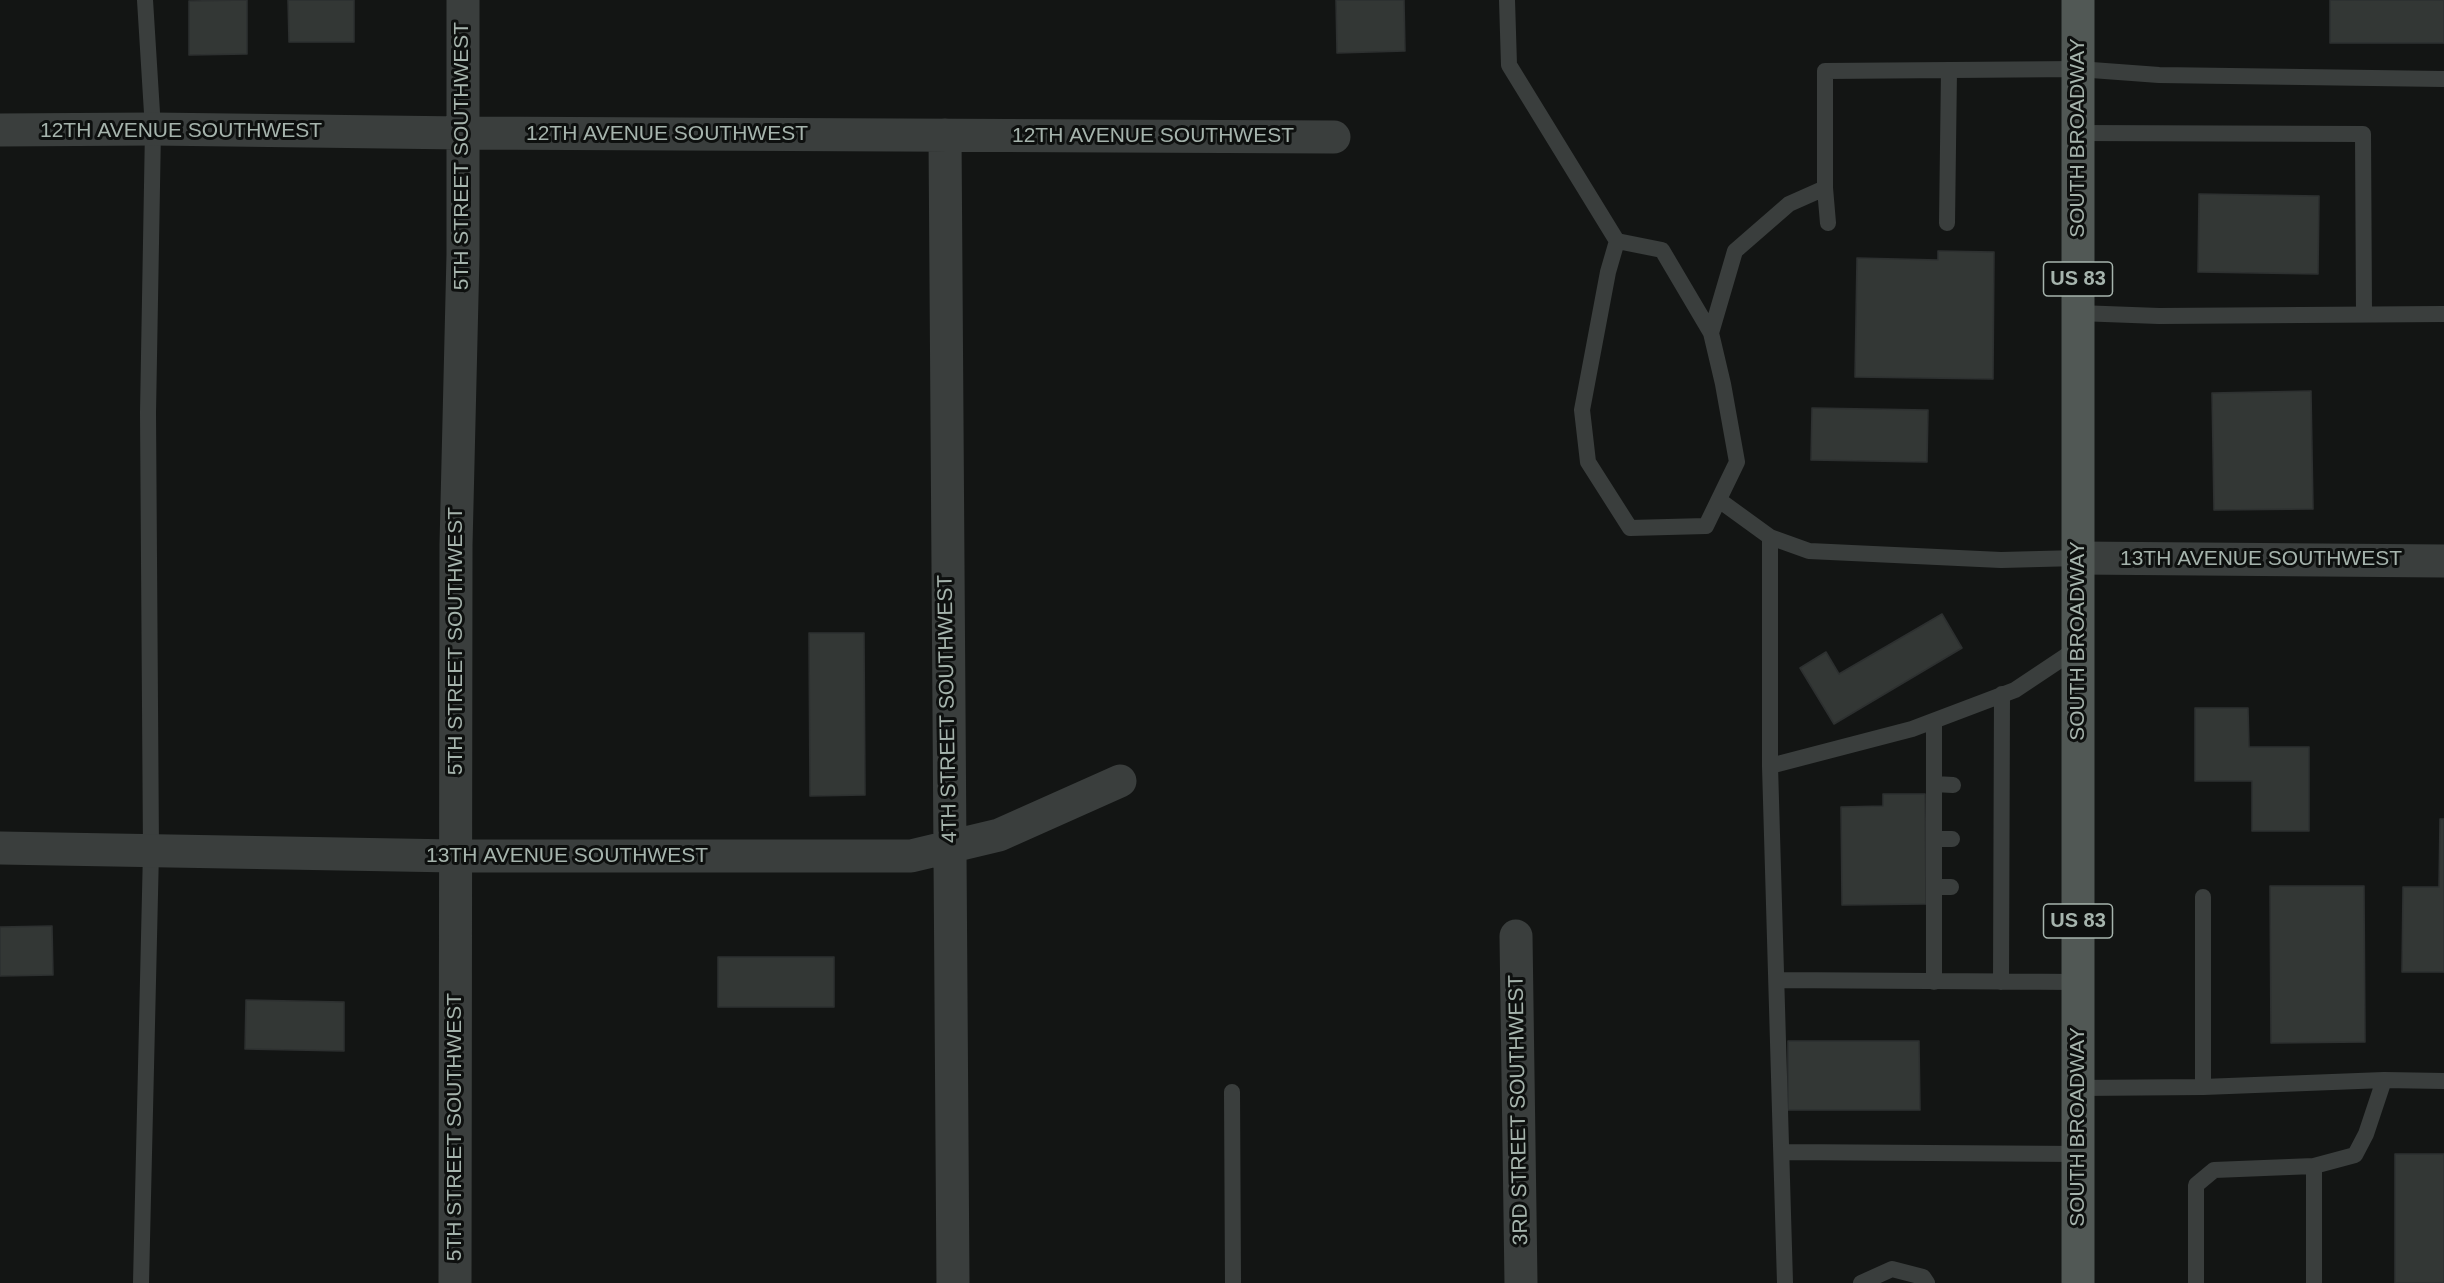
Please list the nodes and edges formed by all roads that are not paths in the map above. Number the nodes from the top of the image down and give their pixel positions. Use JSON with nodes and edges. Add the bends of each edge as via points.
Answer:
{"nodes":[{"id":1,"x":145,"y":0,"type":"edge"},
{"id":2,"x":463,"y":0,"type":"edge"},
{"id":3,"x":1507,"y":0,"type":"edge"},
{"id":4,"x":2078,"y":0,"type":"edge"},
{"id":5,"x":2078,"y":69,"type":"junction"},
{"id":6,"x":1949,"y":70,"type":"junction"},
{"id":7,"x":2444,"y":79,"type":"edge"},
{"id":8,"x":153,"y":129,"type":"junction"},
{"id":9,"x":0,"y":130,"type":"edge"},
{"id":10,"x":463,"y":133,"type":"junction"},
{"id":11,"x":2078,"y":133,"type":"junction"},
{"id":12,"x":945,"y":135,"type":"junction"},
{"id":13,"x":1334,"y":136,"type":"dead end"},
{"id":14,"x":1825,"y":188,"type":"junction"},
{"id":15,"x":1828,"y":223,"type":"dead end"},
{"id":16,"x":1947,"y":223,"type":"dead end"},
{"id":17,"x":1617,"y":241,"type":"junction"},
{"id":18,"x":2078,"y":313,"type":"junction"},
{"id":19,"x":2364,"y":314,"type":"junction"},
{"id":20,"x":2444,"y":314,"type":"edge"},
{"id":21,"x":1711,"y":333,"type":"junction"},
{"id":22,"x":1719,"y":500,"type":"junction"},
{"id":23,"x":1770,"y":537,"type":"junction"},
{"id":24,"x":2078,"y":558,"type":"junction"},
{"id":25,"x":2444,"y":561,"type":"edge"},
{"id":26,"x":2078,"y":648,"type":"junction"},
{"id":27,"x":2002,"y":694,"type":"junction"},
{"id":28,"x":1934,"y":721,"type":"junction"},
{"id":29,"x":1770,"y":766,"type":"junction"},
{"id":30,"x":1120,"y":781,"type":"dead end"},
{"id":31,"x":1934,"y":784,"type":"junction"},
{"id":32,"x":1953,"y":785,"type":"dead end"},
{"id":33,"x":1934,"y":839,"type":"junction"},
{"id":34,"x":1952,"y":839,"type":"dead end"},
{"id":35,"x":950,"y":847,"type":"junction"},
{"id":36,"x":0,"y":848,"type":"edge"},
{"id":37,"x":151,"y":851,"type":"junction"},
{"id":38,"x":455,"y":856,"type":"junction"},
{"id":39,"x":1934,"y":887,"type":"junction"},
{"id":40,"x":1951,"y":887,"type":"dead end"},
{"id":41,"x":2203,"y":897,"type":"dead end"},
{"id":42,"x":1516,"y":936,"type":"dead end"},
{"id":43,"x":1777,"y":980,"type":"junction"},
{"id":44,"x":1934,"y":982,"type":"junction"},
{"id":45,"x":2001,"y":982,"type":"junction"},
{"id":46,"x":2078,"y":982,"type":"junction"},
{"id":47,"x":2384,"y":1080,"type":"junction"},
{"id":48,"x":2444,"y":1081,"type":"edge"},
{"id":49,"x":2203,"y":1086,"type":"junction"},
{"id":50,"x":2078,"y":1088,"type":"junction"},
{"id":51,"x":1232,"y":1092,"type":"dead end"},
{"id":52,"x":1783,"y":1152,"type":"junction"},
{"id":53,"x":2078,"y":1154,"type":"junction"},
{"id":54,"x":2314,"y":1166,"type":"junction"},
{"id":55,"x":141,"y":1283,"type":"edge"},
{"id":56,"x":455,"y":1283,"type":"edge"},
{"id":57,"x":953,"y":1283,"type":"edge"},
{"id":58,"x":1233,"y":1283,"type":"edge"},
{"id":59,"x":1521,"y":1283,"type":"edge"},
{"id":60,"x":1785,"y":1283,"type":"edge"},
{"id":61,"x":1861,"y":1283,"type":"edge"},
{"id":62,"x":1927,"y":1283,"type":"edge"},
{"id":63,"x":2078,"y":1283,"type":"edge"},
{"id":64,"x":2196,"y":1283,"type":"edge"},
{"id":65,"x":2314,"y":1283,"type":"edge"}],
"edges":[{"from":1,"to":8,"type":"lane"},
{"from":2,"to":10,"type":"street","name":"5TH STREET SOUTHWEST"},
{"from":3,"to":17,"type":"lane","via":[[1509,65]]},
{"from":4,"to":5,"type":"main road","name":"SOUTH BROADWAY","number":"US 83"},
{"from":5,"to":6,"type":"lane"},
{"from":5,"to":7,"type":"lane","via":[[2159,75]]},
{"from":5,"to":11,"type":"main road","name":"SOUTH BROADWAY","number":"US 83"},
{"from":6,"to":14,"type":"lane","via":[[1825,70]]},
{"from":6,"to":16,"type":"lane"},
{"from":8,"to":9,"type":"street","name":"12TH AVENUE SOUTHWEST"},
{"from":8,"to":10,"type":"street","name":"12TH AVENUE SOUTHWEST"},
{"from":8,"to":37,"type":"lane","via":[[148,413]]},
{"from":10,"to":12,"type":"street","name":"12TH AVENUE SOUTHWEST"},
{"from":10,"to":38,"type":"street","name":"5TH STREET SOUTHWEST"},
{"from":11,"to":18,"type":"main road","name":"SOUTH BROADWAY","number":"US 83"},
{"from":11,"to":19,"type":"lane","via":[[2363,134]]},
{"from":12,"to":13,"type":"street","name":"12TH AVENUE SOUTHWEST"},
{"from":12,"to":35,"type":"street","name":"4TH STREET SOUTHWEST"},
{"from":14,"to":15,"type":"lane"},
{"from":14,"to":21,"type":"lane","via":[[1789,204],[1735,251]]},
{"from":17,"to":21,"type":"lane","via":[[1662,250]]},
{"from":17,"to":22,"type":"lane","via":[[1582,410],[1588,462],[1630,528],[1706,526]]},
{"from":18,"to":19,"type":"lane"},
{"from":18,"to":24,"type":"main road","name":"SOUTH BROADWAY","number":"US 83"},
{"from":19,"to":20,"type":"lane"},
{"from":21,"to":22,"type":"lane","via":[[1737,462]]},
{"from":22,"to":23,"type":"lane"},
{"from":23,"to":24,"type":"lane","via":[[1809,551],[2001,560]]},
{"from":23,"to":29,"type":"lane"},
{"from":24,"to":25,"type":"street","name":"13TH AVENUE SOUTHWEST"},
{"from":24,"to":26,"type":"main road","name":"SOUTH BROADWAY","number":"US 83"},
{"from":26,"to":27,"type":"lane","via":[[2015,690]]},
{"from":26,"to":46,"type":"main road","name":"SOUTH BROADWAY","number":"US 83"},
{"from":27,"to":28,"type":"lane"},
{"from":27,"to":45,"type":"lane","via":[[1998,786]]},
{"from":28,"to":29,"type":"lane"},
{"from":28,"to":31,"type":"lane"},
{"from":29,"to":43,"type":"lane"},
{"from":30,"to":35,"type":"street","name":"13TH AVENUE SOUTHWEST","via":[[999,835]]},
{"from":31,"to":32,"type":"lane"},
{"from":31,"to":33,"type":"lane"},
{"from":33,"to":34,"type":"lane"},
{"from":33,"to":39,"type":"lane"},
{"from":35,"to":38,"type":"street","name":"13TH AVENUE SOUTHWEST","via":[[911,856]]},
{"from":35,"to":57,"type":"street","name":"4TH STREET SOUTHWEST"},
{"from":36,"to":37,"type":"street","name":"13TH AVENUE SOUTHWEST"},
{"from":37,"to":38,"type":"street","name":"13TH AVENUE SOUTHWEST"},
{"from":37,"to":55,"type":"lane"},
{"from":38,"to":56,"type":"street","name":"5TH STREET SOUTHWEST"},
{"from":39,"to":40,"type":"lane"},
{"from":39,"to":44,"type":"lane"},
{"from":41,"to":49,"type":"lane"},
{"from":42,"to":59,"type":"street","name":"3RD STREET SOUTHWEST"},
{"from":43,"to":44,"type":"lane"},
{"from":43,"to":52,"type":"lane"},
{"from":44,"to":45,"type":"lane"},
{"from":45,"to":46,"type":"lane"},
{"from":46,"to":50,"type":"main road","name":"SOUTH BROADWAY","number":"US 83"},
{"from":47,"to":48,"type":"lane"},
{"from":47,"to":49,"type":"lane"},
{"from":47,"to":54,"type":"lane","via":[[2355,1155]]},
{"from":49,"to":50,"type":"lane"},
{"from":50,"to":53,"type":"main road","name":"SOUTH BROADWAY","number":"US 83"},
{"from":51,"to":58,"type":"lane"},
{"from":52,"to":53,"type":"lane"},
{"from":52,"to":60,"type":"lane"},
{"from":53,"to":63,"type":"main road","name":"SOUTH BROADWAY","number":"US 83"},
{"from":54,"to":64,"type":"lane","via":[[2214,1170],[2196,1185]]},
{"from":54,"to":65,"type":"lane"},
{"from":61,"to":62,"type":"lane","via":[[1892,1269],[1923,1277]]}]}
